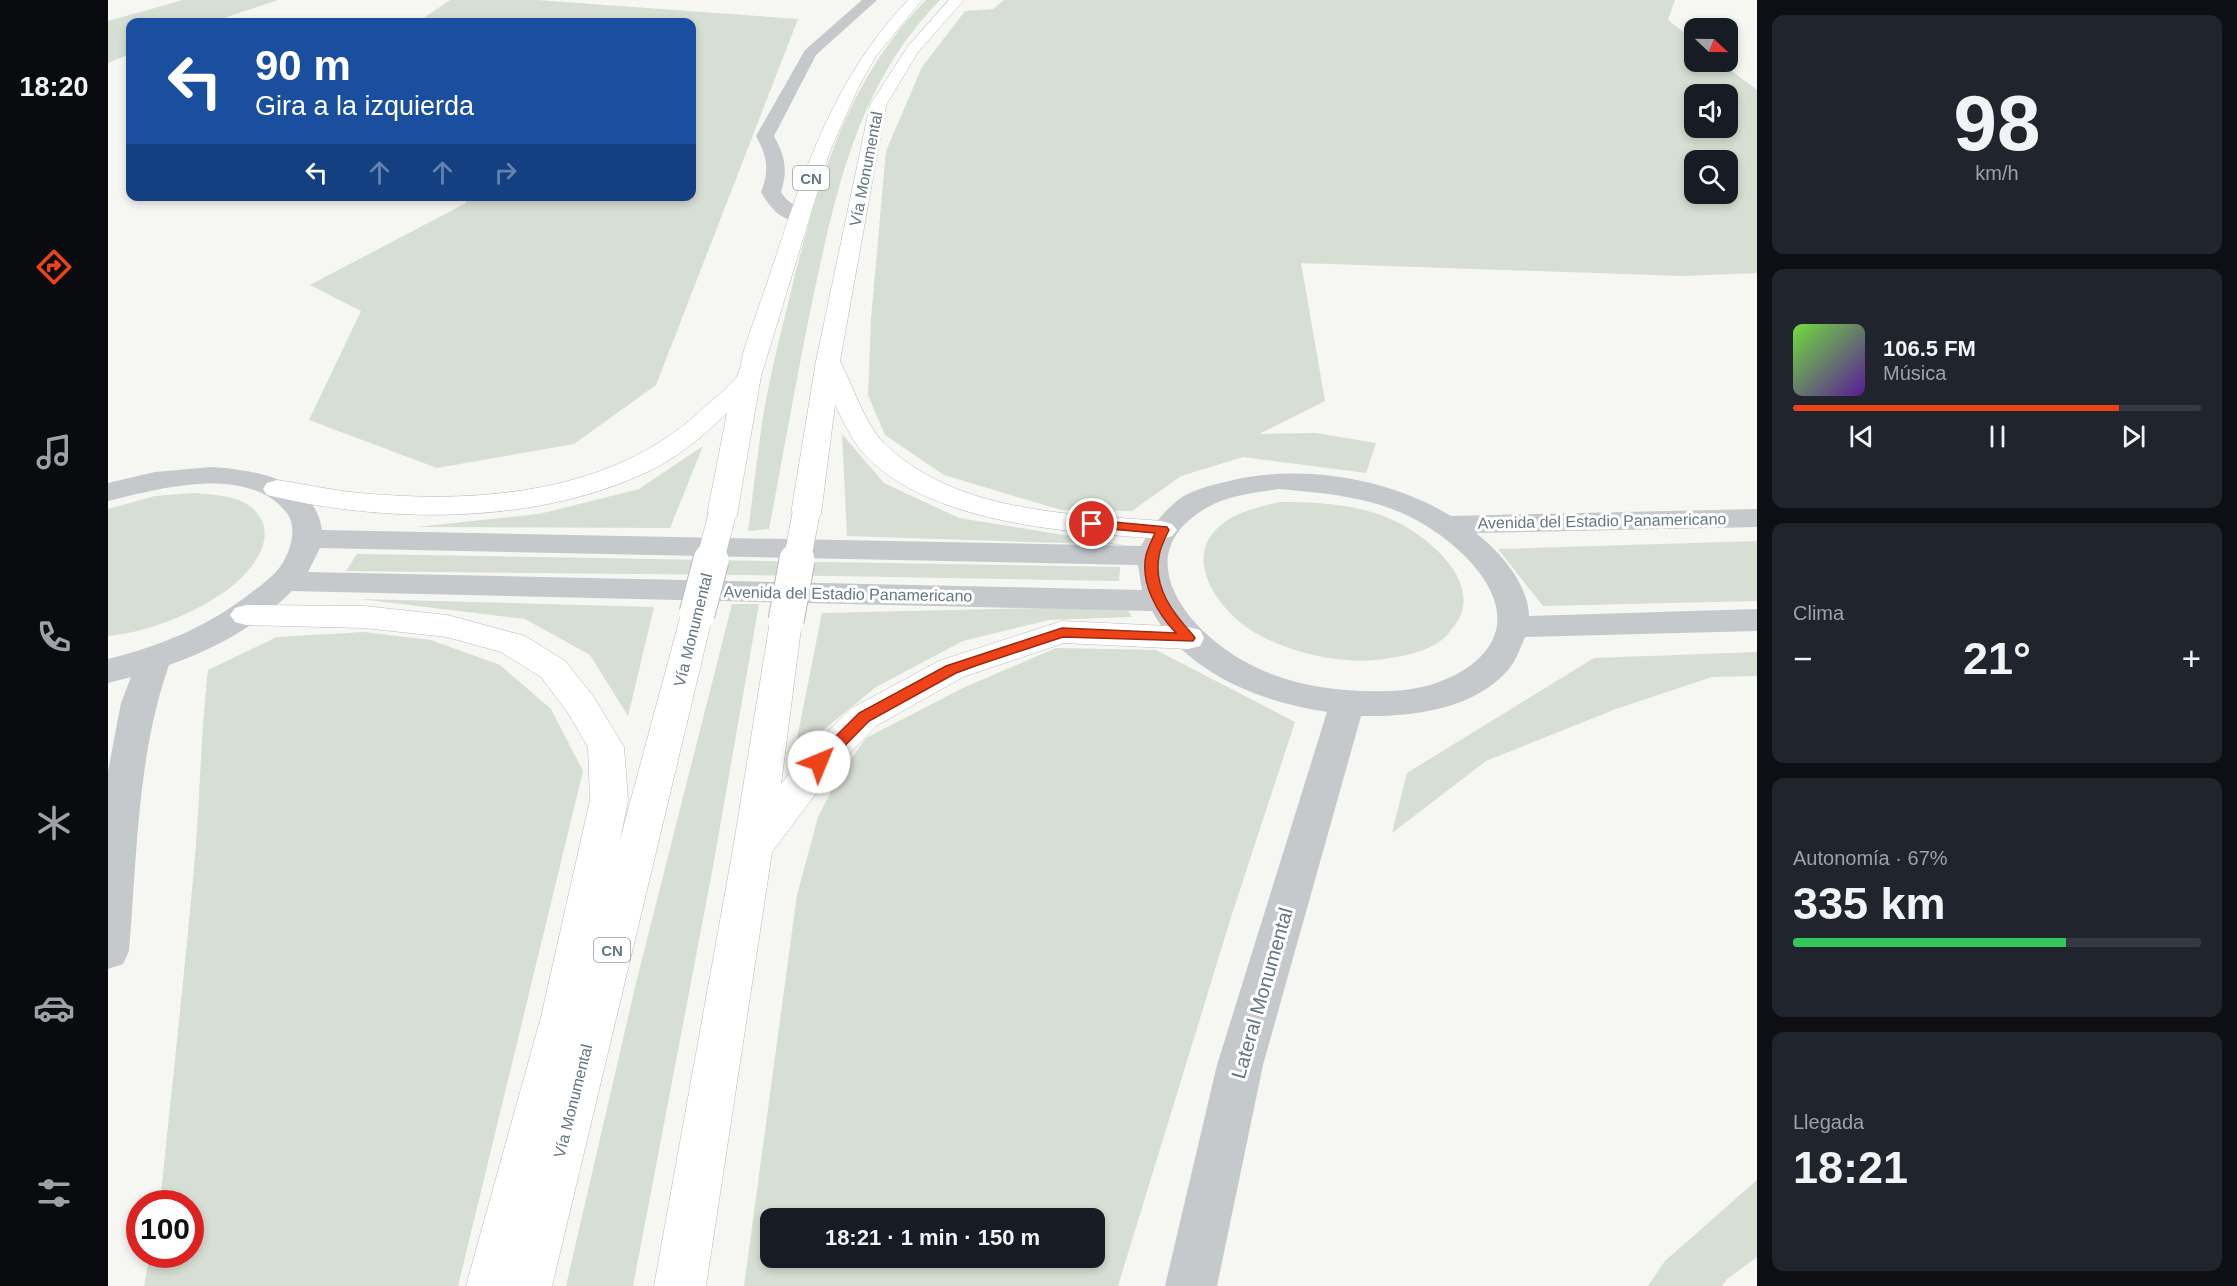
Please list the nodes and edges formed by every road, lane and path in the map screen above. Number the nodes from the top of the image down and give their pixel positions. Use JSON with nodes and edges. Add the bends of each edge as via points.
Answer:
{"nodes":[{"id":1,"x":870,"y":0,"type":"edge"},
{"id":2,"x":915,"y":0,"type":"edge"},
{"id":3,"x":957,"y":0,"type":"edge"},
{"id":4,"x":798,"y":216,"type":"junction"},
{"id":5,"x":828,"y":361,"type":"junction"},
{"id":6,"x":749,"y":378,"type":"junction"},
{"id":7,"x":115,"y":487,"type":"edge"},
{"id":8,"x":277,"y":489,"type":"junction"},
{"id":9,"x":1757,"y":518,"type":"edge"},
{"id":10,"x":1446,"y":525,"type":"junction"},
{"id":11,"x":307,"y":539,"type":"junction"},
{"id":12,"x":1157,"y":543,"type":"junction"},
{"id":13,"x":285,"y":581,"type":"junction"},
{"id":14,"x":1160,"y":601,"type":"junction"},
{"id":15,"x":246,"y":615,"type":"junction"},
{"id":16,"x":1757,"y":620,"type":"edge"},
{"id":17,"x":1513,"y":627,"type":"junction"},
{"id":18,"x":1188,"y":638,"type":"junction"},
{"id":19,"x":154,"y":660,"type":"junction"},
{"id":20,"x":108,"y":671,"type":"edge"},
{"id":21,"x":1347,"y":704,"type":"junction"},
{"id":22,"x":753,"y":849,"type":"junction"},
{"id":23,"x":108,"y":951,"type":"edge"},
{"id":24,"x":492,"y":1286,"type":"edge"},
{"id":25,"x":526,"y":1286,"type":"edge"},
{"id":26,"x":680,"y":1286,"type":"edge"},
{"id":27,"x":1191,"y":1286,"type":"edge"}],
"edges":[{"from":1,"to":4,"type":"street","via":[[810,53],[765,136],[776,155],[778,174],[771,192],[779,206]]},
{"from":2,"to":4,"type":"highway","name":"Vía Monumental","number":"CN","via":[[877,42],[854,79],[824,141]]},
{"from":3,"to":5,"type":"highway","name":"Vía Monumental","via":[[917,43],[878,105]]},
{"from":4,"to":6,"type":"highway","name":"Vía Monumental","number":"CN"},
{"from":5,"to":12,"type":"highway","via":[[844,402],[872,447],[935,490],[1005,512]]},
{"from":5,"to":22,"type":"highway","name":"Vía Monumental","bridge":true},
{"from":6,"to":8,"type":"highway","via":[[670,448],[568,491],[440,506],[371,502]]},
{"from":6,"to":25,"type":"highway","name":"Vía Monumental","number":"CN","bridge":true,"via":[[722,515]]},
{"from":7,"to":8,"type":"street","via":[[197,476],[257,481]]},
{"from":8,"to":11,"type":"street","via":[[295,502],[306,519]]},
{"from":9,"to":10,"type":"street","name":"Avenida del Estadio Panamericano"},
{"from":10,"to":12,"type":"street","via":[[1385,496],[1331,484],[1278,481],[1230,488],[1190,505]]},
{"from":10,"to":17,"type":"street","via":[[1475,547],[1498,572],[1510,599]]},
{"from":11,"to":12,"type":"street"},
{"from":11,"to":13,"type":"street","via":[[300,559]]},
{"from":12,"to":14,"type":"street","via":[[1152,578]]},
{"from":13,"to":14,"type":"street","name":"Avenida del Estadio Panamericano"},
{"from":13,"to":15,"type":"street"},
{"from":14,"to":18,"type":"street"},
{"from":15,"to":19,"type":"street","via":[[204,640]]},
{"from":15,"to":24,"type":"highway","via":[[364,617],[447,626],[513,644],[553,669],[606,747],[609,800],[563,1017]]},
{"from":16,"to":17,"type":"street"},
{"from":17,"to":21,"type":"street","via":[[1498,661],[1462,688],[1410,703]]},
{"from":18,"to":21,"type":"street","via":[[1231,669],[1286,692]]},
{"from":18,"to":22,"type":"highway","via":[[1062,632],[951,669],[864,717],[819,762]]},
{"from":19,"to":20,"type":"street"},
{"from":19,"to":23,"type":"street","via":[[138,703],[123,791]]},
{"from":21,"to":27,"type":"street","name":"Lateral Monumental","via":[[1240,1065]]},
{"from":22,"to":26,"type":"highway","name":"Vía Monumental"}]}
